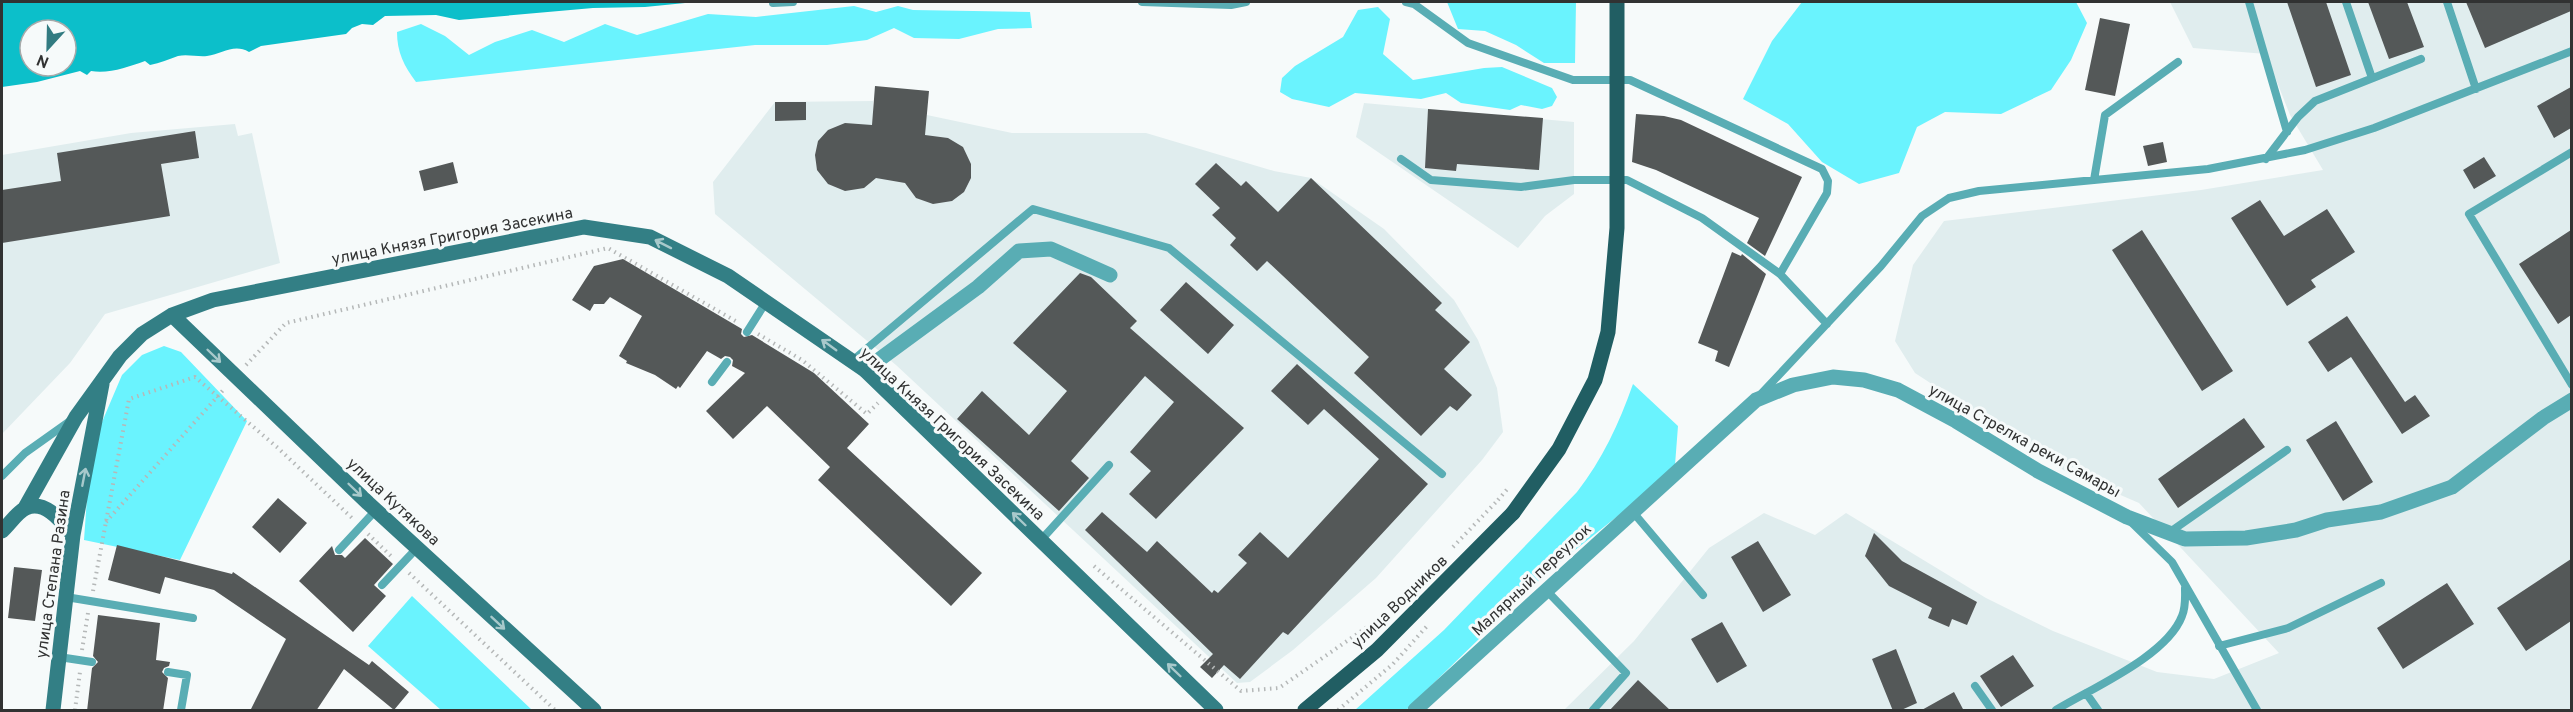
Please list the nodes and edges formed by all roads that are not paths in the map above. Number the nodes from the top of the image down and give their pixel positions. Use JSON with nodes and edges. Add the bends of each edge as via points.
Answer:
{"nodes":[{"id":1,"x":793,"y":2,"type":"edge"},
{"id":2,"x":1142,"y":2,"type":"edge"},
{"id":3,"x":1246,"y":2,"type":"edge"},
{"id":4,"x":1406,"y":2,"type":"edge"},
{"id":5,"x":1617,"y":2,"type":"edge"},
{"id":6,"x":2249,"y":2,"type":"edge"},
{"id":7,"x":2346,"y":2,"type":"edge"},
{"id":8,"x":2447,"y":2,"type":"edge"},
{"id":9,"x":773,"y":3,"type":"dead end"},
{"id":10,"x":2571,"y":51,"type":"edge"},
{"id":11,"x":2421,"y":59,"type":"dead end"},
{"id":12,"x":2178,"y":62,"type":"dead end"},
{"id":13,"x":2372,"y":78,"type":"junction"},
{"id":14,"x":2476,"y":89,"type":"junction"},
{"id":15,"x":2287,"y":132,"type":"junction"},
{"id":16,"x":2571,"y":152,"type":"edge"},
{"id":17,"x":1401,"y":159,"type":"dead end"},
{"id":18,"x":2266,"y":159,"type":"junction"},
{"id":19,"x":2094,"y":180,"type":"junction"},
{"id":20,"x":1780,"y":274,"type":"junction"},
{"id":21,"x":1110,"y":275,"type":"dead end"},
{"id":22,"x":766,"y":302,"type":"junction"},
{"id":23,"x":172,"y":315,"type":"junction"},
{"id":24,"x":1827,"y":324,"type":"junction"},
{"id":25,"x":748,"y":331,"type":"road end"},
{"id":26,"x":852,"y":361,"type":"junction"},
{"id":27,"x":727,"y":363,"type":"dead end"},
{"id":28,"x":865,"y":370,"type":"junction"},
{"id":29,"x":103,"y":381,"type":"junction"},
{"id":30,"x":712,"y":382,"type":"dead end"},
{"id":31,"x":2571,"y":385,"type":"edge"},
{"id":32,"x":1756,"y":400,"type":"junction"},
{"id":33,"x":2571,"y":400,"type":"edge"},
{"id":34,"x":76,"y":417,"type":"junction"},
{"id":35,"x":2287,"y":450,"type":"dead end"},
{"id":36,"x":1109,"y":465,"type":"dead end"},
{"id":37,"x":1442,"y":474,"type":"dead end"},
{"id":38,"x":1672,"y":475,"type":"joint"},
{"id":39,"x":2,"y":476,"type":"edge"},
{"id":40,"x":25,"y":508,"type":"junction"},
{"id":41,"x":376,"y":510,"type":"junction"},
{"id":42,"x":1632,"y":511,"type":"junction"},
{"id":43,"x":2127,"y":517,"type":"junction"},
{"id":44,"x":2,"y":531,"type":"edge"},
{"id":45,"x":2169,"y":533,"type":"junction"},
{"id":46,"x":72,"y":535,"type":"junction"},
{"id":47,"x":1041,"y":540,"type":"junction"},
{"id":48,"x":417,"y":548,"type":"junction"},
{"id":49,"x":339,"y":550,"type":"dead end"},
{"id":50,"x":2380,"y":583,"type":"dead end"},
{"id":51,"x":382,"y":585,"type":"dead end"},
{"id":52,"x":2185,"y":586,"type":"junction"},
{"id":53,"x":1546,"y":590,"type":"junction"},
{"id":54,"x":1703,"y":595,"type":"dead end"},
{"id":55,"x":66,"y":597,"type":"junction"},
{"id":56,"x":193,"y":618,"type":"dead end"},
{"id":57,"x":2219,"y":646,"type":"junction"},
{"id":58,"x":58,"y":657,"type":"junction"},
{"id":59,"x":92,"y":662,"type":"dead end"},
{"id":60,"x":168,"y":672,"type":"dead end"},
{"id":61,"x":1975,"y":686,"type":"dead end"},
{"id":62,"x":2086,"y":693,"type":"junction"},
{"id":63,"x":52,"y":708,"type":"edge"},
{"id":64,"x":181,"y":711,"type":"edge"},
{"id":65,"x":594,"y":711,"type":"edge"},
{"id":66,"x":1216,"y":711,"type":"edge"},
{"id":67,"x":1305,"y":711,"type":"edge"},
{"id":68,"x":1415,"y":711,"type":"edge"},
{"id":69,"x":1593,"y":711,"type":"edge"},
{"id":70,"x":1992,"y":711,"type":"edge"},
{"id":71,"x":2056,"y":711,"type":"edge"},
{"id":72,"x":2098,"y":711,"type":"edge"},
{"id":73,"x":2257,"y":711,"type":"edge"}],
"edges":[{"from":1,"to":9,"type":"lane"},
{"from":2,"to":3,"type":"lane"},
{"from":4,"to":20,"type":"lane","via":[[1468,43],[1573,80],[1630,80],[1822,169],[1828,181],[1827,194]]},
{"from":5,"to":67,"type":"main road","name":"улица Водников","bridge":true,"via":[[1617,228],[1608,332],[1595,380],[1559,449],[1513,513],[1377,650]]},
{"from":6,"to":15,"type":"lane"},
{"from":7,"to":13,"type":"lane"},
{"from":8,"to":14,"type":"lane"},
{"from":10,"to":14,"type":"lane"},
{"from":11,"to":13,"type":"lane"},
{"from":12,"to":19,"type":"lane","via":[[2105,115]]},
{"from":13,"to":15,"type":"lane","via":[[2315,101]]},
{"from":14,"to":18,"type":"lane","via":[[2374,128]]},
{"from":15,"to":18,"type":"lane"},
{"from":16,"to":31,"type":"lane","via":[[2469,214]]},
{"from":17,"to":20,"type":"lane","via":[[1431,180],[1521,187],[1574,180],[1627,180],[1702,218]]},
{"from":18,"to":19,"type":"lane"},
{"from":19,"to":24,"type":"lane","via":[[1979,191],[1949,198],[1922,216]]},
{"from":20,"to":24,"type":"lane"},
{"from":21,"to":28,"type":"street","via":[[1051,249],[1019,251],[978,287]]},
{"from":22,"to":23,"type":"main road","name":"улица Князя Григория Засекина","one_way":true,"via":[[728,276],[650,237],[584,227],[213,300]]},
{"from":22,"to":25,"type":"lane"},
{"from":26,"to":22,"type":"main road","name":"улица Князя Григория Засекина","one_way":true},
{"from":23,"to":29,"type":"main road","name":"улица Князя Григория Засекина","via":[[142,334]]},
{"from":23,"to":41,"type":"main road","name":"улица Кутякова","one_way":true},
{"from":24,"to":32,"type":"lane"},
{"from":26,"to":28,"type":"main road","name":"улица Князя Григория Засекина"},
{"from":26,"to":37,"type":"lane","via":[[1033,209],[1170,248]]},
{"from":27,"to":30,"type":"lane"},
{"from":47,"to":28,"type":"main road","name":"улица Князя Григория Засекина","one_way":true},
{"from":29,"to":34,"type":"main road","name":"улица Князя Григория Засекина"},
{"from":46,"to":29,"type":"main road","name":"улица Степана Разина","one_way":true},
{"from":32,"to":38,"type":"street","name":"улица Стрелка реки Самары"},
{"from":32,"to":43,"type":"street","name":"улица Стрелка реки Самары","via":[[1793,385],[1833,377],[1864,380],[1898,390]]},
{"from":33,"to":45,"type":"street","name":"улица Стрелка реки Самары","via":[[2452,487],[2381,512],[2246,538],[2185,539]]},
{"from":34,"to":39,"type":"lane","via":[[25,453]]},
{"from":34,"to":40,"type":"main road","name":"улица Князя Григория Засекина"},
{"from":35,"to":45,"type":"lane"},
{"from":36,"to":47,"type":"lane"},
{"from":38,"to":42,"type":"street","name":"Малярный переулок"},
{"from":40,"to":44,"type":"main road","name":"улица Князя Григория Засекина"},
{"from":40,"to":46,"type":"main road","via":[[48,510]]},
{"from":41,"to":48,"type":"main road","name":"улица Кутякова"},
{"from":41,"to":49,"type":"lane"},
{"from":42,"to":53,"type":"street","name":"Малярный переулок"},
{"from":42,"to":54,"type":"lane"},
{"from":43,"to":45,"type":"street","name":"улица Стрелка реки Самары"},
{"from":43,"to":52,"type":"lane","via":[[2172,562]]},
{"from":46,"to":55,"type":"main road","name":"улица Степана Разина"},
{"from":66,"to":47,"type":"main road","name":"улица Князя Григория Засекина","one_way":true},
{"from":48,"to":51,"type":"lane"},
{"from":48,"to":65,"type":"main road","name":"улица Кутякова","one_way":true},
{"from":50,"to":57,"type":"lane","via":[[2288,628]]},
{"from":52,"to":57,"type":"lane"},
{"from":52,"to":62,"type":"lane","via":[[2183,614],[2160,646]]},
{"from":53,"to":68,"type":"street","name":"Малярный переулок"},
{"from":53,"to":69,"type":"lane","via":[[1626,673]]},
{"from":55,"to":56,"type":"lane"},
{"from":55,"to":58,"type":"main road","name":"улица Степана Разина"},
{"from":57,"to":73,"type":"lane"},
{"from":58,"to":59,"type":"lane"},
{"from":58,"to":63,"type":"main road","name":"улица Степана Разина"},
{"from":60,"to":64,"type":"lane","via":[[187,675]]},
{"from":61,"to":70,"type":"lane"},
{"from":62,"to":71,"type":"lane"},
{"from":62,"to":72,"type":"lane"}]}
